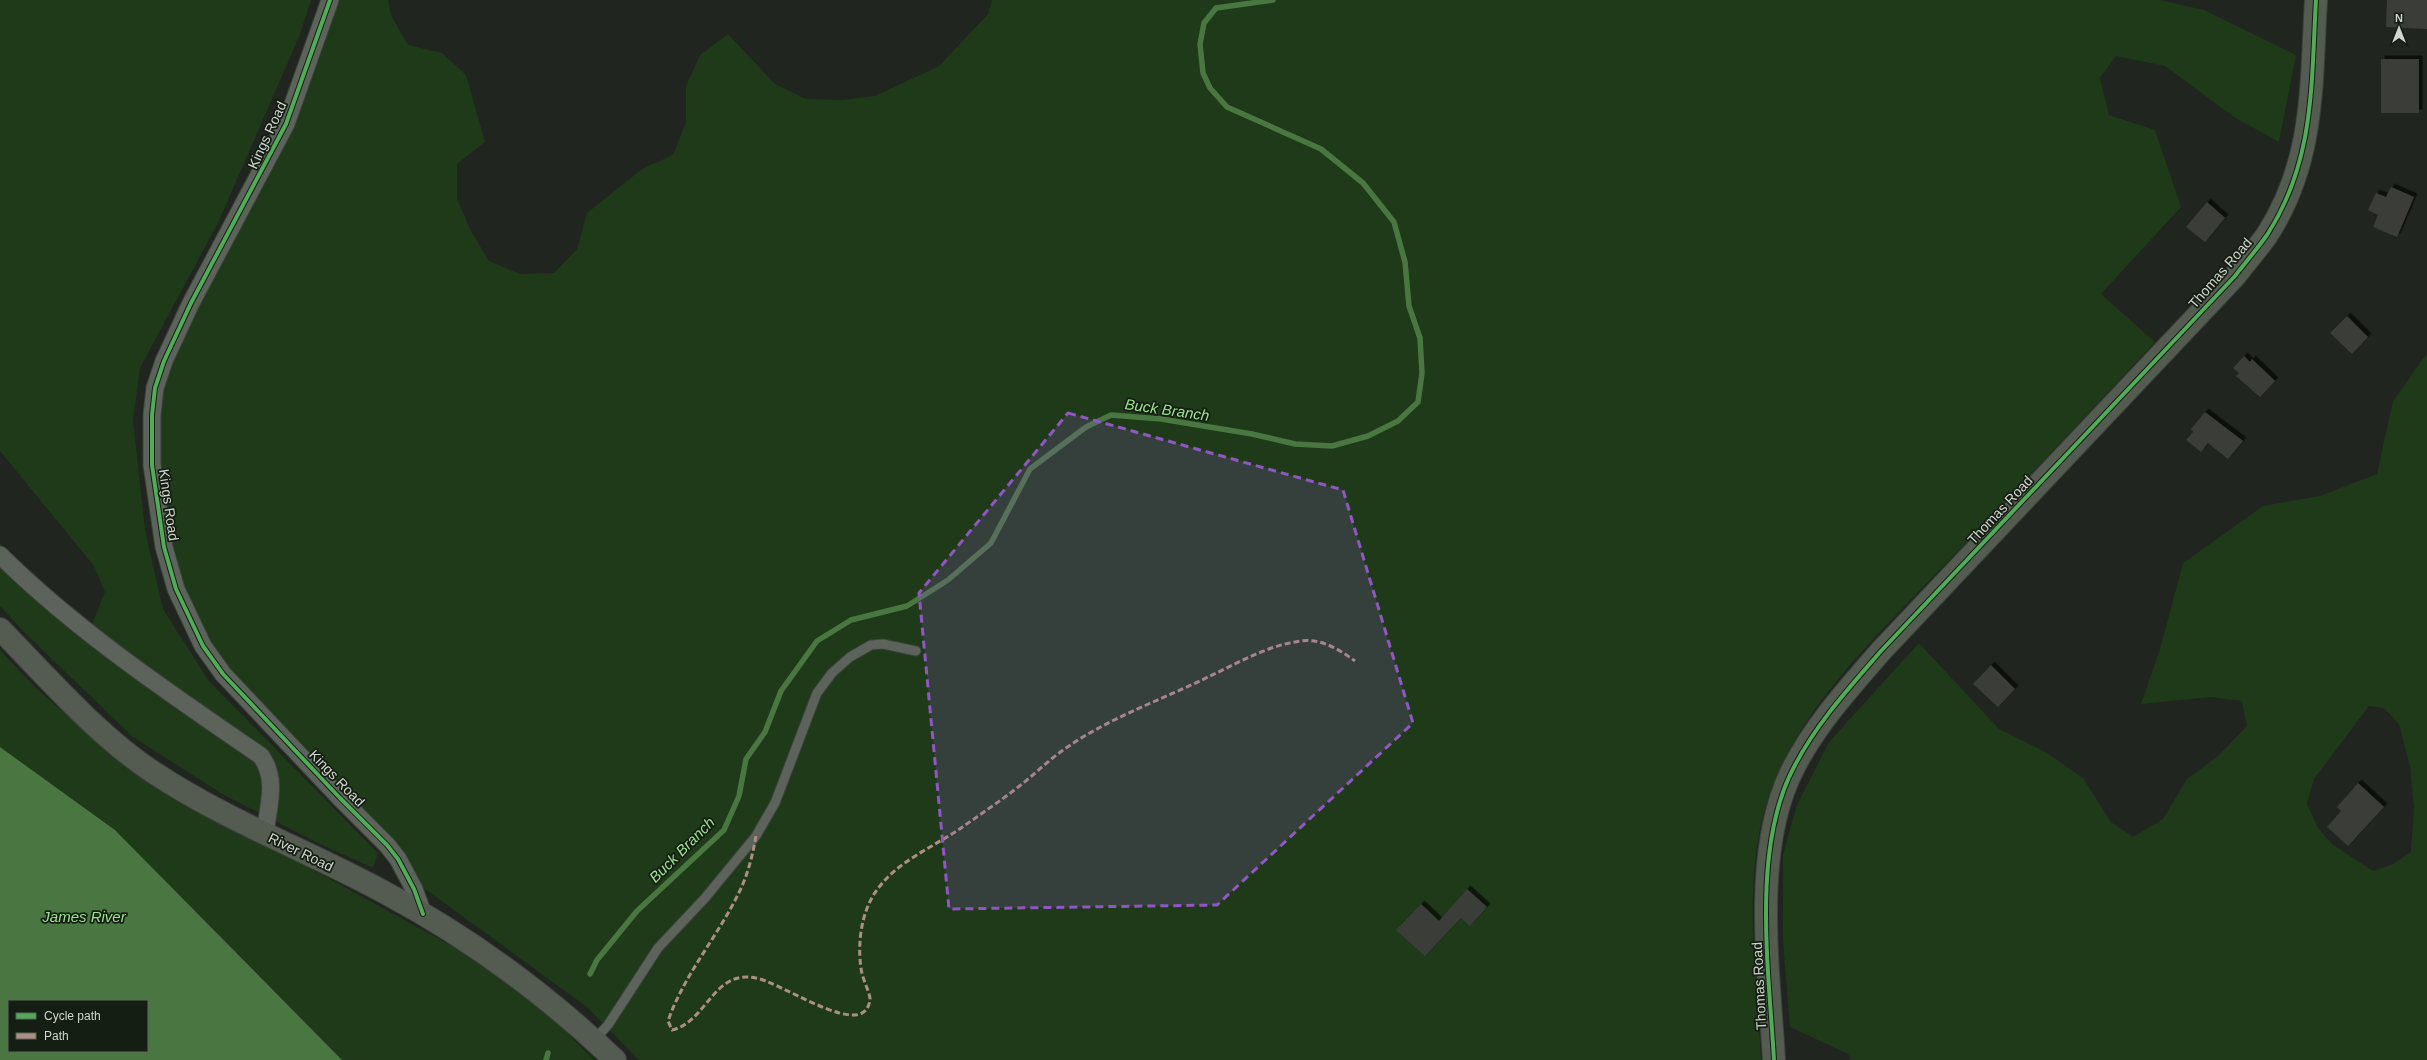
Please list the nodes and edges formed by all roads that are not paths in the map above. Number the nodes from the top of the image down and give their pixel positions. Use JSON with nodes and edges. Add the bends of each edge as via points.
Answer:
{"nodes":[{"id":1,"x":330,"y":0,"type":"edge"},
{"id":2,"x":2316,"y":0,"type":"edge"},
{"id":3,"x":0,"y":555,"type":"edge"},
{"id":4,"x":0,"y":629,"type":"edge"},
{"id":5,"x":916,"y":651,"type":"dead end"},
{"id":6,"x":265,"y":834,"type":"junction"},
{"id":7,"x":423,"y":914,"type":"junction"},
{"id":8,"x":594,"y":1040,"type":"junction"},
{"id":9,"x":615,"y":1060,"type":"edge"},
{"id":10,"x":1774,"y":1060,"type":"edge"}],
"edges":[{"from":1,"to":7,"type":"street","name":"Kings Road","via":[[286,124],[191,303],[164,361],[155,388],[152,465],[157,510],[170,568],[181,602],[203,646],[223,674],[387,845],[398,859]]},
{"from":2,"to":10,"type":"street","name":"Thomas Road","via":[[2309,125],[2302,157],[2291,188],[2267,235],[2235,276],[1881,651],[1826,715],[1793,768],[1778,808],[1766,880]]},
{"from":3,"to":6,"type":"street","via":[[40,595],[113,651],[261,756],[269,767],[272,780]]},
{"from":4,"to":6,"type":"street","name":"River Road","via":[[116,744],[187,794]]},
{"from":5,"to":8,"type":"lane","via":[[883,644],[871,645],[850,657],[832,674],[817,693],[777,797],[756,836],[720,881],[658,948],[608,1024]]},
{"from":6,"to":7,"type":"street","name":"River Road"},
{"from":7,"to":8,"type":"street","name":"River Road","via":[[539,993]]},
{"from":8,"to":9,"type":"street","name":"River Road"}]}
